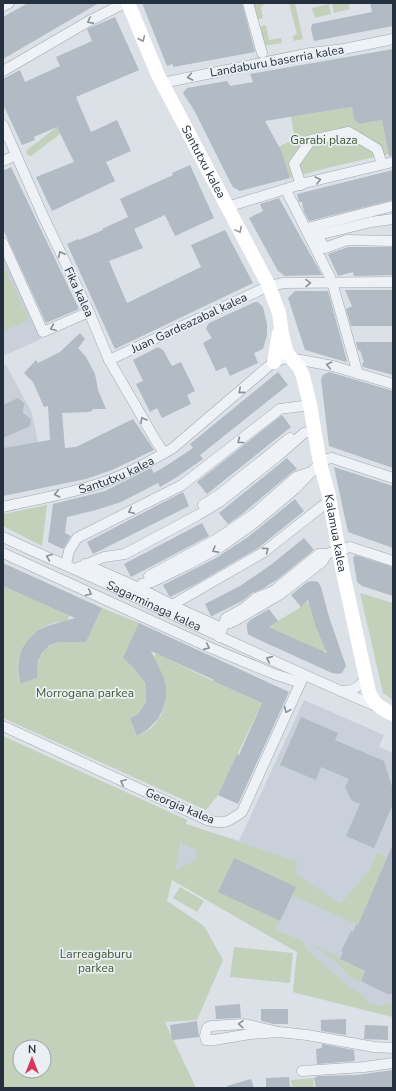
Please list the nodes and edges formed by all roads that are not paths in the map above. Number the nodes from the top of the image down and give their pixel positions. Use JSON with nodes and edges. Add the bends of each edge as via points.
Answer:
{"nodes":[{"id":1,"x":9,"y":3,"type":"edge"},
{"id":2,"x":126,"y":3,"type":"edge"},
{"id":3,"x":248,"y":3,"type":"edge"},
{"id":4,"x":3,"y":6,"type":"edge"},
{"id":5,"x":393,"y":39,"type":"edge"},
{"id":6,"x":262,"y":53,"type":"dead end"},
{"id":7,"x":3,"y":71,"type":"edge"},
{"id":8,"x":162,"y":84,"type":"junction"},
{"id":9,"x":3,"y":125,"type":"edge"},
{"id":10,"x":16,"y":155,"type":"junction"},
{"id":11,"x":3,"y":161,"type":"edge"},
{"id":12,"x":393,"y":162,"type":"edge"},
{"id":13,"x":382,"y":164,"type":"junction"},
{"id":14,"x":301,"y":185,"type":"junction"},
{"id":15,"x":288,"y":194,"type":"dead end"},
{"id":16,"x":393,"y":206,"type":"edge"},
{"id":17,"x":227,"y":207,"type":"junction"},
{"id":18,"x":393,"y":219,"type":"edge"},
{"id":19,"x":313,"y":237,"type":"junction"},
{"id":20,"x":393,"y":241,"type":"edge"},
{"id":21,"x":3,"y":243,"type":"edge"},
{"id":22,"x":331,"y":280,"type":"junction"},
{"id":23,"x":393,"y":282,"type":"edge"},
{"id":24,"x":269,"y":286,"type":"junction"},
{"id":25,"x":89,"y":312,"type":"junction"},
{"id":26,"x":279,"y":321,"type":"junction"},
{"id":27,"x":290,"y":358,"type":"junction"},
{"id":28,"x":109,"y":360,"type":"junction"},
{"id":29,"x":272,"y":364,"type":"junction"},
{"id":30,"x":358,"y":374,"type":"junction"},
{"id":31,"x":393,"y":384,"type":"edge"},
{"id":32,"x":310,"y":405,"type":"junction"},
{"id":33,"x":309,"y":432,"type":"junction"},
{"id":34,"x":164,"y":453,"type":"junction"},
{"id":35,"x":315,"y":467,"type":"junction"},
{"id":36,"x":393,"y":478,"type":"edge"},
{"id":37,"x":329,"y":502,"type":"junction"},
{"id":38,"x":3,"y":507,"type":"edge"},
{"id":39,"x":3,"y":536,"type":"edge"},
{"id":40,"x":333,"y":552,"type":"junction"},
{"id":41,"x":3,"y":553,"type":"edge"},
{"id":42,"x":393,"y":561,"type":"edge"},
{"id":43,"x":75,"y":564,"type":"junction"},
{"id":44,"x":141,"y":586,"type":"junction"},
{"id":45,"x":172,"y":605,"type":"junction"},
{"id":46,"x":222,"y":629,"type":"junction"},
{"id":47,"x":304,"y":675,"type":"junction"},
{"id":48,"x":366,"y":677,"type":"junction"},
{"id":49,"x":339,"y":691,"type":"junction"},
{"id":50,"x":387,"y":711,"type":"edge"},
{"id":51,"x":3,"y":726,"type":"edge"},
{"id":52,"x":279,"y":1032,"type":"junction"},
{"id":53,"x":393,"y":1048,"type":"edge"},
{"id":54,"x":393,"y":1063,"type":"edge"},
{"id":55,"x":302,"y":1071,"type":"dead end"}],
"edges":[{"from":1,"to":4,"type":"street"},
{"from":2,"to":7,"type":"street","one_way":true},
{"from":2,"to":8,"type":"street","name":"Santutxu kalea","one_way":true},
{"from":3,"to":6,"type":"street"},
{"from":5,"to":8,"type":"street","name":"Landaburu baserria kalea","one_way":true},
{"from":8,"to":17,"type":"street","name":"Santutxu kalea"},
{"from":9,"to":10,"type":"street","name":"Fika kalea"},
{"from":10,"to":11,"type":"street"},
{"from":25,"to":10,"type":"street","name":"Fika kalea","one_way":true},
{"from":12,"to":13,"type":"street"},
{"from":14,"to":13,"type":"street","one_way":true},
{"from":13,"to":14,"type":"street","via":[[377,149],[348,132],[312,140],[294,164]]},
{"from":14,"to":17,"type":"street"},
{"from":15,"to":19,"type":"street"},
{"from":16,"to":19,"type":"street","via":[[312,227]]},
{"from":17,"to":24,"type":"street","name":"Santutxu kalea","one_way":true},
{"from":18,"to":19,"type":"street"},
{"from":19,"to":20,"type":"street","via":[[325,248],[347,240]]},
{"from":19,"to":22,"type":"street"},
{"from":25,"to":21,"type":"street","one_way":true,"via":[[43,332]]},
{"from":22,"to":23,"type":"street","name":"Juan Gardeazabal kalea"},
{"from":24,"to":22,"type":"street","name":"Juan Gardeazabal kalea","one_way":true},
{"from":22,"to":30,"type":"street"},
{"from":24,"to":26,"type":"street","name":"Santutxu kalea"},
{"from":24,"to":28,"type":"street","name":"Juan Gardeazabal kalea"},
{"from":25,"to":28,"type":"street","name":"Fika kalea"},
{"from":26,"to":27,"type":"street","name":"Santutxu kalea"},
{"from":26,"to":29,"type":"street","name":"Santutxu kalea"},
{"from":27,"to":29,"type":"street"},
{"from":30,"to":27,"type":"street","one_way":true,"via":[[333,366]]},
{"from":27,"to":32,"type":"street","name":"Kalamua kalea","via":[[299,367],[303,376]]},
{"from":34,"to":28,"type":"street","name":"Fika kalea","one_way":true},
{"from":29,"to":34,"type":"street","name":"Santutxu kalea","one_way":true},
{"from":30,"to":31,"type":"street"},
{"from":32,"to":33,"type":"street","name":"Kalamua kalea"},
{"from":32,"to":43,"type":"street","one_way":true,"via":[[280,410],[182,485],[77,538]]},
{"from":33,"to":35,"type":"street","name":"Kalamua kalea"},
{"from":33,"to":43,"type":"street","via":[[221,501],[125,554]]},
{"from":34,"to":38,"type":"street","name":"Santutxu kalea","one_way":true,"via":[[102,483]]},
{"from":35,"to":36,"type":"street","via":[[327,458],[332,458]]},
{"from":35,"to":37,"type":"street","name":"Kalamua kalea"},
{"from":35,"to":44,"type":"street","one_way":true,"via":[[295,489],[222,546]]},
{"from":37,"to":40,"type":"street","name":"Kalamua kalea"},
{"from":45,"to":37,"type":"street","one_way":true,"via":[[264,552]]},
{"from":43,"to":39,"type":"street","name":"Sagarminaga kalea","one_way":true},
{"from":40,"to":42,"type":"street","via":[[350,547]]},
{"from":40,"to":46,"type":"street","via":[[279,595]]},
{"from":40,"to":48,"type":"street","name":"Kalamua kalea"},
{"from":41,"to":47,"type":"street","name":"Sagarminaga kalea","one_way":true,"via":[[274,674],[295,681]]},
{"from":43,"to":44,"type":"street"},
{"from":43,"to":46,"type":"street","name":"Sagarminaga kalea"},
{"from":44,"to":45,"type":"street"},
{"from":45,"to":46,"type":"street"},
{"from":47,"to":46,"type":"street","name":"Sagarminaga kalea","one_way":true},
{"from":47,"to":49,"type":"street","name":"Sagarminaga kalea"},
{"from":47,"to":51,"type":"street","name":"Georgia kalea","one_way":true,"via":[[242,812],[228,822],[217,823],[207,820]]},
{"from":48,"to":49,"type":"street","via":[[358,688],[349,692]]},
{"from":48,"to":50,"type":"street","name":"Kalamua kalea","via":[[372,700]]},
{"from":49,"to":50,"type":"street","name":"Sagarminaga kalea"},
{"from":52,"to":52,"type":"street","one_way":true,"via":[[244,1024],[220,1024],[207,1028],[205,1036],[206,1040],[214,1040]]},
{"from":52,"to":53,"type":"street"},
{"from":54,"to":55,"type":"street"}]}
